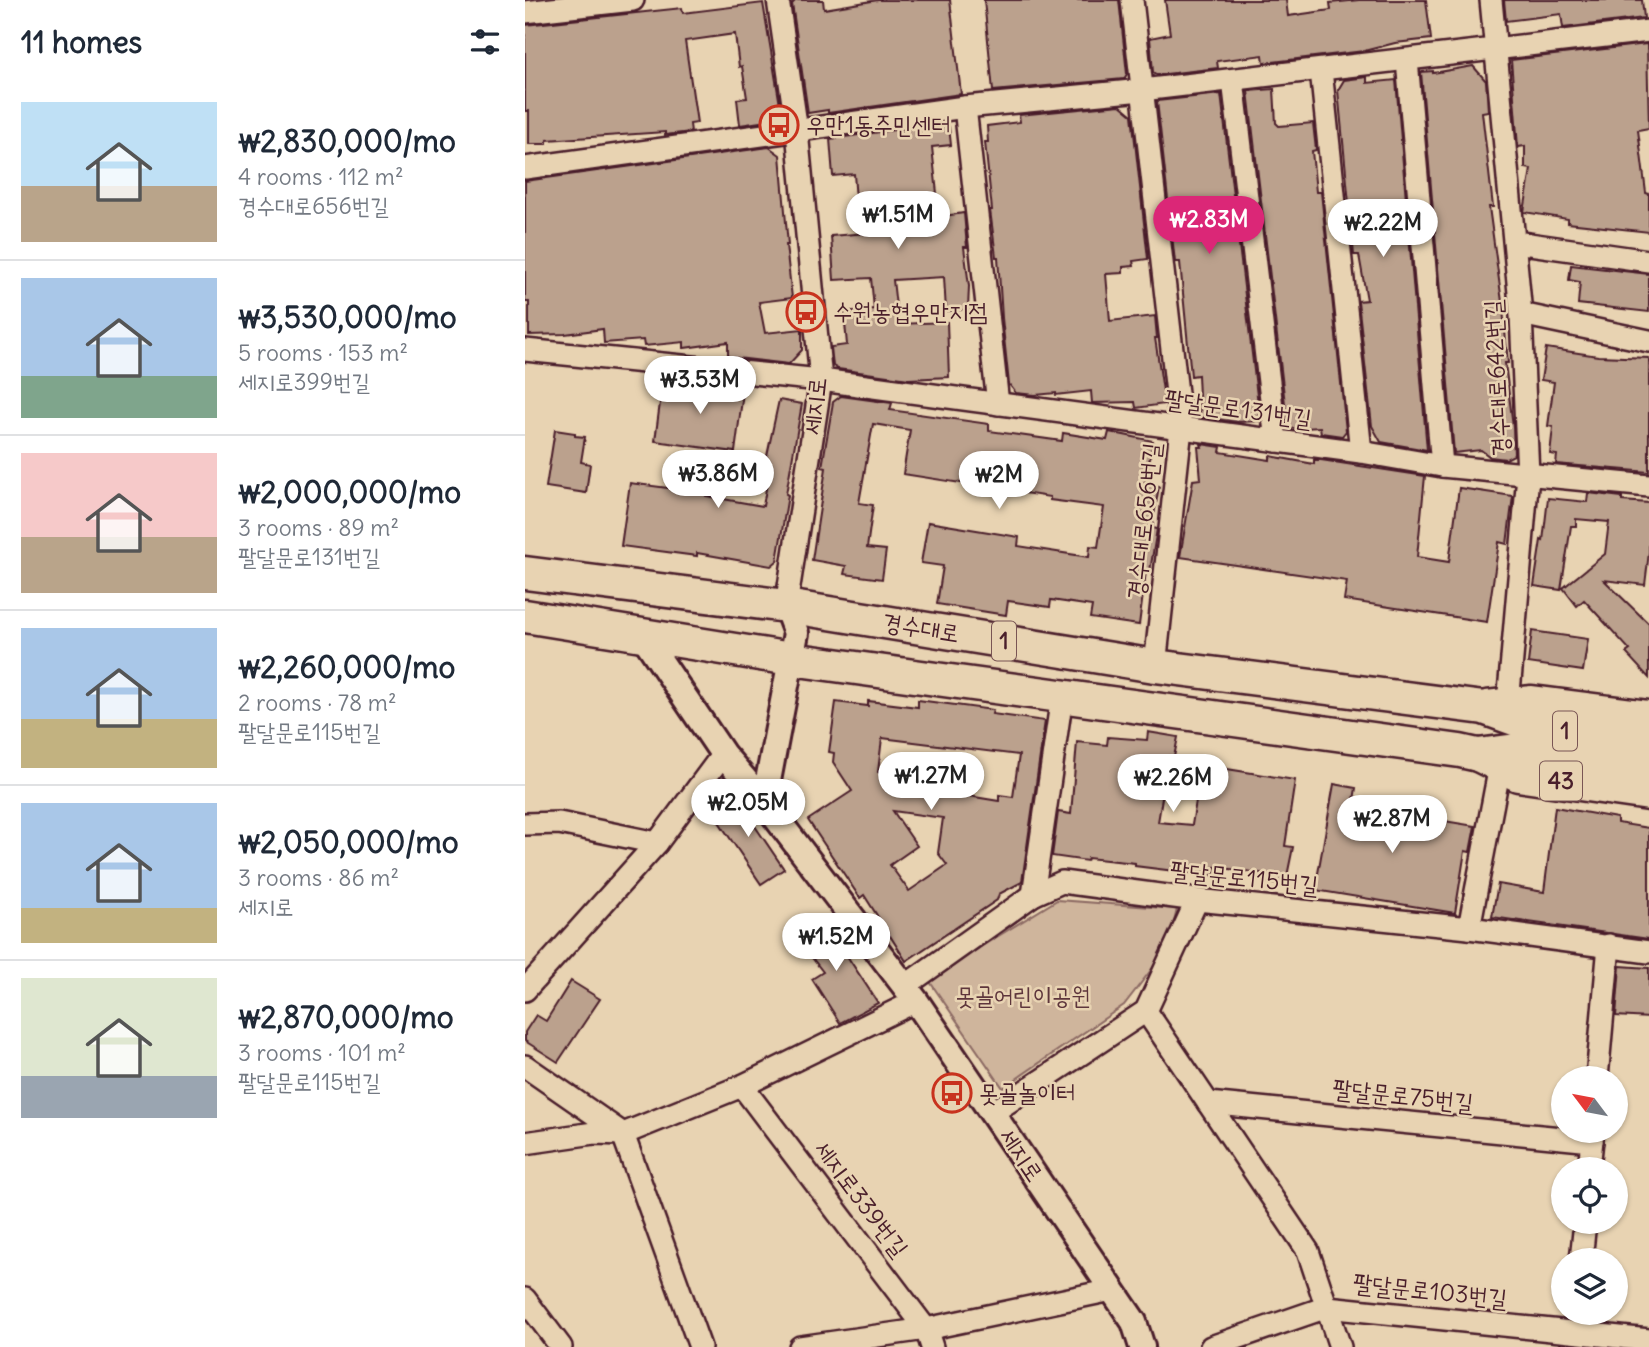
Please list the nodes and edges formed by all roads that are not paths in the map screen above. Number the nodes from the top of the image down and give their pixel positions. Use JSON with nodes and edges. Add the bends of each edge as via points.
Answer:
{"nodes":[{"id":1,"x":633,"y":0,"type":"edge"},
{"id":2,"x":778,"y":0,"type":"edge"},
{"id":3,"x":1132,"y":0,"type":"edge"},
{"id":4,"x":1491,"y":0,"type":"edge"},
{"id":5,"x":525,"y":12,"type":"edge"},
{"id":6,"x":1649,"y":32,"type":"edge"},
{"id":7,"x":1497,"y":50,"type":"junction"},
{"id":8,"x":1407,"y":60,"type":"junction"},
{"id":9,"x":1321,"y":70,"type":"junction"},
{"id":10,"x":1233,"y":80,"type":"junction"},
{"id":11,"x":1142,"y":90,"type":"junction"},
{"id":12,"x":965,"y":107,"type":"junction"},
{"id":13,"x":797,"y":131,"type":"junction"},
{"id":14,"x":525,"y":168,"type":"edge"},
{"id":15,"x":1515,"y":242,"type":"junction"},
{"id":16,"x":1649,"y":261,"type":"edge"},
{"id":17,"x":1521,"y":314,"type":"junction"},
{"id":18,"x":1649,"y":341,"type":"edge"},
{"id":19,"x":525,"y":351,"type":"edge"},
{"id":20,"x":821,"y":380,"type":"junction"},
{"id":21,"x":998,"y":404,"type":"junction"},
{"id":22,"x":1181,"y":428,"type":"junction"},
{"id":23,"x":1276,"y":441,"type":"junction"},
{"id":24,"x":1361,"y":452,"type":"junction"},
{"id":25,"x":1442,"y":466,"type":"junction"},
{"id":26,"x":1528,"y":475,"type":"junction"},
{"id":27,"x":1649,"y":486,"type":"edge"},
{"id":28,"x":525,"y":573,"type":"edge"},
{"id":29,"x":786,"y":606,"type":"junction"},
{"id":30,"x":525,"y":615,"type":"edge"},
{"id":31,"x":642,"y":634,"type":"junction"},
{"id":32,"x":791,"y":659,"type":"junction"},
{"id":33,"x":1155,"y":666,"type":"junction"},
{"id":34,"x":1062,"y":696,"type":"junction"},
{"id":35,"x":1496,"y":706,"type":"junction"},
{"id":36,"x":1649,"y":717,"type":"edge"},
{"id":37,"x":1649,"y":745,"type":"edge"},
{"id":38,"x":723,"y":754,"type":"junction"},
{"id":39,"x":1489,"y":760,"type":"junction"},
{"id":40,"x":1649,"y":766,"type":"edge"},
{"id":41,"x":1649,"y":794,"type":"edge"},
{"id":42,"x":764,"y":802,"type":"junction"},
{"id":43,"x":525,"y":824,"type":"edge"},
{"id":44,"x":657,"y":843,"type":"junction"},
{"id":45,"x":1033,"y":895,"type":"junction"},
{"id":46,"x":1197,"y":900,"type":"junction"},
{"id":47,"x":1469,"y":928,"type":"junction"},
{"id":48,"x":1609,"y":945,"type":"junction"},
{"id":49,"x":1649,"y":952,"type":"edge"},
{"id":50,"x":525,"y":990,"type":"edge"},
{"id":51,"x":911,"y":993,"type":"junction"},
{"id":52,"x":1146,"y":1011,"type":"junction"},
{"id":53,"x":525,"y":1066,"type":"edge"},
{"id":54,"x":1598,"y":1066,"type":"edge"},
{"id":55,"x":742,"y":1086,"type":"junction"},
{"id":56,"x":1208,"y":1103,"type":"junction"},
{"id":57,"x":992,"y":1113,"type":"junction"},
{"id":58,"x":1551,"y":1132,"type":"edge"},
{"id":59,"x":623,"y":1133,"type":"junction"},
{"id":60,"x":525,"y":1143,"type":"edge"},
{"id":61,"x":1112,"y":1290,"type":"junction"},
{"id":62,"x":525,"y":1299,"type":"edge"},
{"id":63,"x":1327,"y":1307,"type":"junction"},
{"id":64,"x":1551,"y":1320,"type":"edge"},
{"id":65,"x":1588,"y":1325,"type":"edge"},
{"id":66,"x":929,"y":1338,"type":"edge"},
{"id":67,"x":1649,"y":1340,"type":"edge"},
{"id":68,"x":561,"y":1347,"type":"edge"},
{"id":69,"x":700,"y":1347,"type":"edge"},
{"id":70,"x":800,"y":1347,"type":"edge"},
{"id":71,"x":1142,"y":1347,"type":"edge"},
{"id":72,"x":1211,"y":1347,"type":"edge"},
{"id":73,"x":1340,"y":1347,"type":"edge"}],
"edges":[{"from":1,"to":5,"type":"street"},
{"from":2,"to":13,"type":"street","name":"세지로"},
{"from":3,"to":11,"type":"street","name":"경수대로656번길"},
{"from":4,"to":7,"type":"street","name":"경수대로642번길"},
{"from":6,"to":7,"type":"street"},
{"from":7,"to":8,"type":"street"},
{"from":7,"to":15,"type":"street","name":"경수대로642번길"},
{"from":8,"to":9,"type":"street"},
{"from":8,"to":25,"type":"street"},
{"from":9,"to":10,"type":"street"},
{"from":9,"to":24,"type":"street"},
{"from":10,"to":11,"type":"street"},
{"from":10,"to":23,"type":"street"},
{"from":11,"to":12,"type":"street"},
{"from":11,"to":22,"type":"street","name":"경수대로656번길"},
{"from":12,"to":13,"type":"street"},
{"from":12,"to":21,"type":"street"},
{"from":13,"to":14,"type":"street"},
{"from":13,"to":20,"type":"street","name":"세지로"},
{"from":15,"to":16,"type":"street"},
{"from":15,"to":17,"type":"street","name":"경수대로642번길"},
{"from":17,"to":18,"type":"street"},
{"from":17,"to":26,"type":"street","name":"경수대로642번길"},
{"from":19,"to":20,"type":"street","name":"팔달문로131번길"},
{"from":20,"to":21,"type":"street","name":"팔달문로131번길"},
{"from":20,"to":29,"type":"street","name":"세지로"},
{"from":21,"to":22,"type":"street","name":"팔달문로131번길"},
{"from":22,"to":23,"type":"street","name":"팔달문로131번길"},
{"from":22,"to":33,"type":"street","name":"경수대로656번길"},
{"from":23,"to":24,"type":"street","name":"팔달문로131번길"},
{"from":24,"to":25,"type":"street","name":"팔달문로131번길"},
{"from":25,"to":26,"type":"street","name":"팔달문로131번길"},
{"from":26,"to":27,"type":"street","name":"팔달문로131번길"},
{"from":26,"to":35,"type":"street","name":"경수대로642번길"},
{"from":28,"to":29,"type":"main road","name":"경수대로","number":"1"},
{"from":29,"to":32,"type":"street","name":"세지로","via":[[796,633]]},
{"from":29,"to":33,"type":"main road","name":"경수대로","number":"1"},
{"from":30,"to":31,"type":"main road","name":"경수대로","number":"1"},
{"from":31,"to":32,"type":"main road","name":"경수대로","number":"1"},
{"from":31,"to":38,"type":"street","name":"세지로"},
{"from":32,"to":34,"type":"main road","name":"경수대로","number":"1"},
{"from":32,"to":42,"type":"street","name":"세지로"},
{"from":33,"to":35,"type":"main road","name":"경수대로","number":"1"},
{"from":34,"to":39,"type":"main road","name":"경수대로","number":"1"},
{"from":34,"to":45,"type":"street"},
{"from":35,"to":36,"type":"main road","name":"경수대로","via":[[1532,702]]},
{"from":35,"to":37,"type":"main road","name":"경수대로","number":"1","via":[[1528,724]]},
{"from":38,"to":42,"type":"street","name":"세지로"},
{"from":38,"to":44,"type":"street"},
{"from":39,"to":40,"type":"main road","name":"경수대로","number":"1","via":[[1524,749]]},
{"from":39,"to":41,"type":"main road","name":"경수대로","number":"43","via":[[1518,775]]},
{"from":39,"to":47,"type":"street"},
{"from":42,"to":51,"type":"street","name":"세지로"},
{"from":43,"to":44,"type":"street","via":[[559,823]]},
{"from":44,"to":50,"type":"street"},
{"from":45,"to":46,"type":"street","name":"팔달문로115번길","via":[[1062,882]]},
{"from":45,"to":51,"type":"street","name":"팔달문로115번길"},
{"from":46,"to":47,"type":"street","name":"팔달문로115번길"},
{"from":46,"to":52,"type":"street"},
{"from":47,"to":48,"type":"street","name":"팔달문로115번길"},
{"from":48,"to":49,"type":"street","name":"팔달문로115번길"},
{"from":48,"to":54,"type":"street"},
{"from":51,"to":55,"type":"street","name":"팔달문로115번길"},
{"from":51,"to":57,"type":"street","name":"세지로"},
{"from":52,"to":56,"type":"street"},
{"from":52,"to":57,"type":"street"},
{"from":53,"to":59,"type":"street"},
{"from":55,"to":59,"type":"street","name":"팔달문로115번길"},
{"from":55,"to":66,"type":"street","name":"세지로339번길"},
{"from":56,"to":58,"type":"street","name":"팔달문로75번길"},
{"from":56,"to":63,"type":"street","via":[[1308,1251]]},
{"from":57,"to":61,"type":"street","name":"세지로"},
{"from":59,"to":60,"type":"street"},
{"from":59,"to":69,"type":"street"},
{"from":61,"to":66,"type":"street"},
{"from":61,"to":71,"type":"street","name":"세지로","via":[[1134,1322]]},
{"from":62,"to":68,"type":"street"},
{"from":63,"to":64,"type":"street","name":"팔달문로103번길"},
{"from":63,"to":72,"type":"street","name":"팔달문로103번길"},
{"from":63,"to":73,"type":"street"},
{"from":65,"to":67,"type":"street","name":"팔달문로103번길"},
{"from":66,"to":70,"type":"street"}]}
